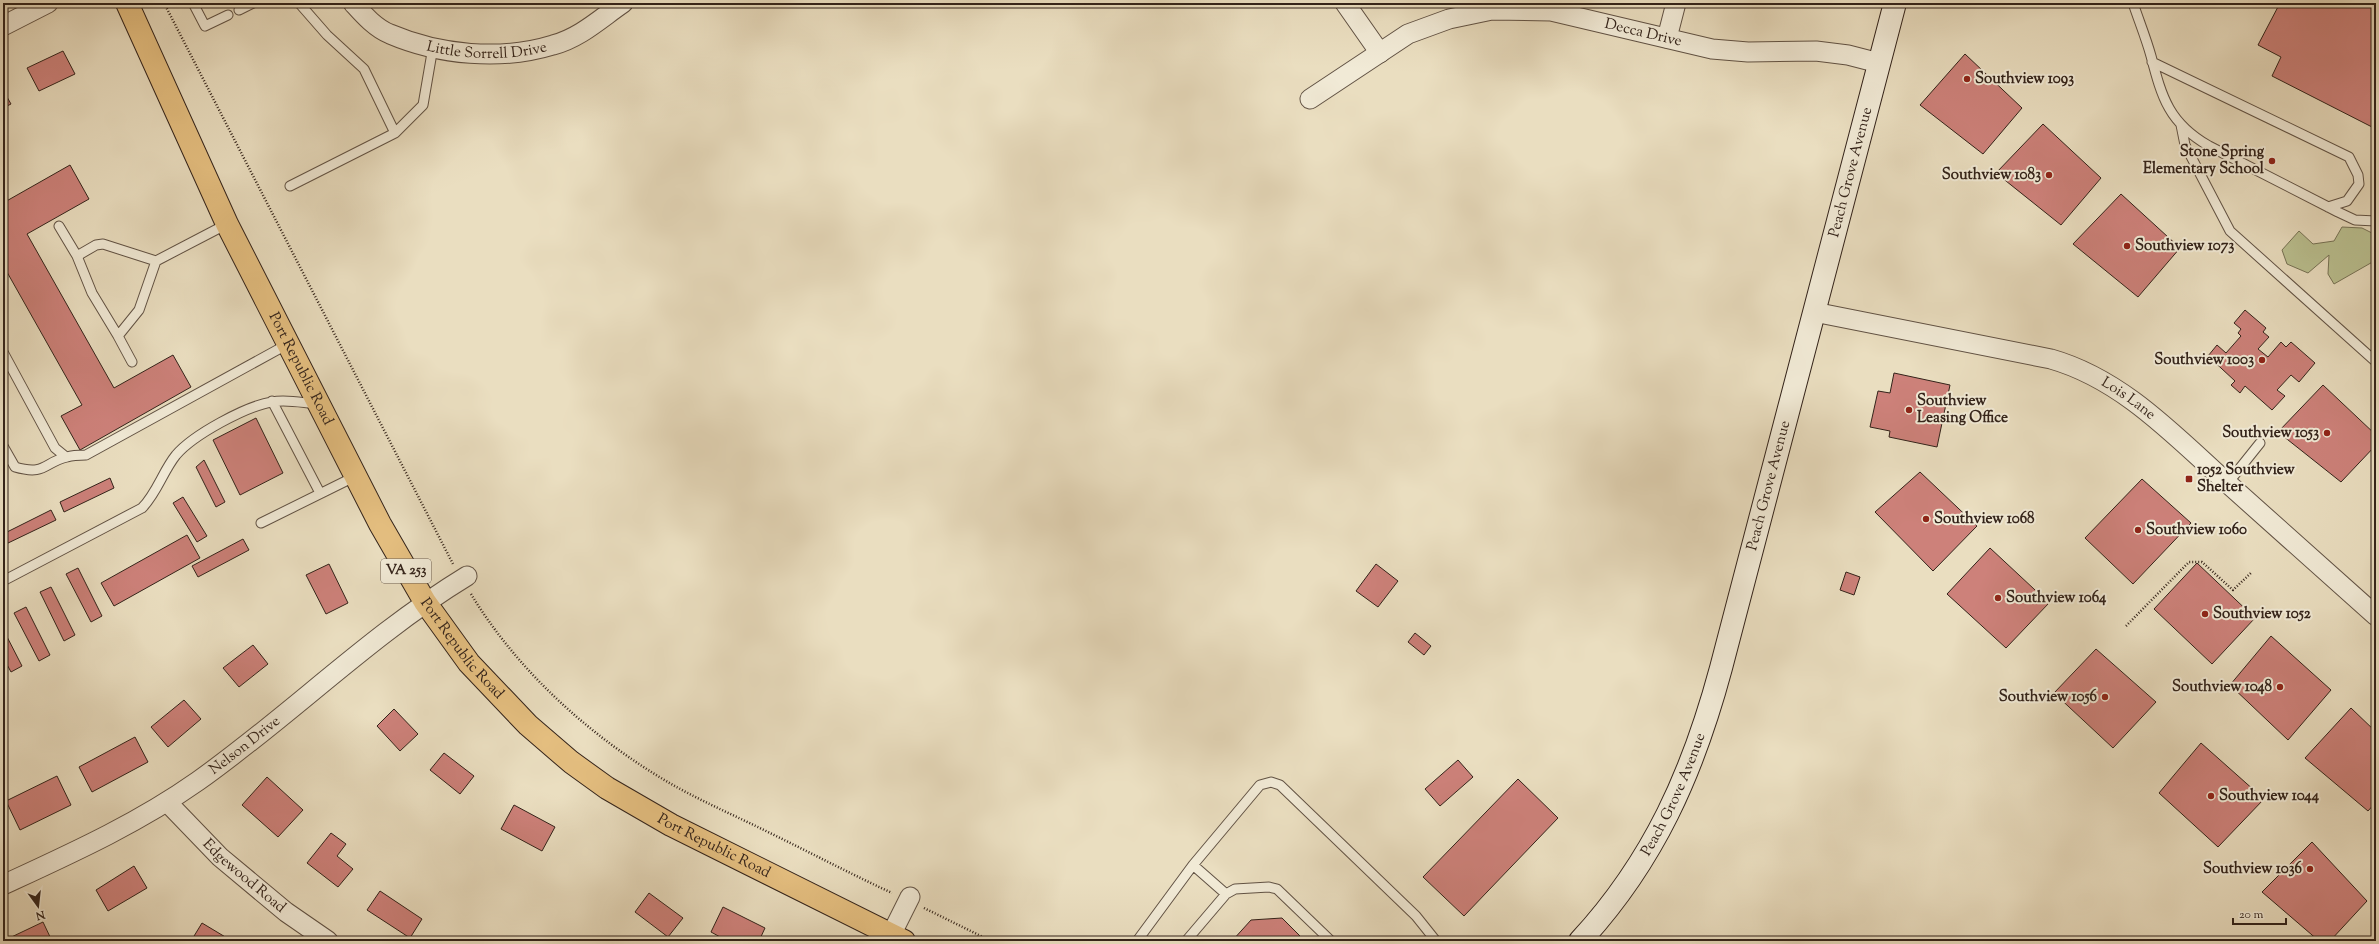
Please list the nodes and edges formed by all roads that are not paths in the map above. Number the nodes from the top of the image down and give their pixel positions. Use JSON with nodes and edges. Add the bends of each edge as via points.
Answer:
{"nodes":[{"id":1,"x":48,"y":3,"type":"edge"},
{"id":2,"x":127,"y":3,"type":"edge"},
{"id":3,"x":193,"y":3,"type":"edge"},
{"id":4,"x":253,"y":3,"type":"edge"},
{"id":5,"x":299,"y":3,"type":"edge"},
{"id":6,"x":352,"y":3,"type":"edge"},
{"id":7,"x":623,"y":3,"type":"edge"},
{"id":8,"x":1345,"y":3,"type":"edge"},
{"id":9,"x":1676,"y":3,"type":"edge"},
{"id":10,"x":1895,"y":3,"type":"edge"},
{"id":11,"x":2133,"y":3,"type":"edge"},
{"id":12,"x":239,"y":10,"type":"dead end"},
{"id":13,"x":228,"y":15,"type":"dead end"},
{"id":14,"x":3,"y":26,"type":"edge"},
{"id":15,"x":1667,"y":38,"type":"junction"},
{"id":16,"x":433,"y":47,"type":"junction"},
{"id":17,"x":1380,"y":53,"type":"junction"},
{"id":18,"x":2152,"y":62,"type":"junction"},
{"id":19,"x":1879,"y":63,"type":"junction"},
{"id":20,"x":1310,"y":99,"type":"dead end"},
{"id":21,"x":2181,"y":125,"type":"junction"},
{"id":22,"x":395,"y":133,"type":"junction"},
{"id":23,"x":290,"y":186,"type":"dead end"},
{"id":24,"x":2328,"y":207,"type":"junction"},
{"id":25,"x":2376,"y":221,"type":"edge"},
{"id":26,"x":227,"y":224,"type":"junction"},
{"id":27,"x":59,"y":226,"type":"dead end"},
{"id":28,"x":77,"y":256,"type":"junction"},
{"id":29,"x":156,"y":261,"type":"junction"},
{"id":30,"x":1814,"y":312,"type":"junction"},
{"id":31,"x":118,"y":336,"type":"junction"},
{"id":32,"x":288,"y":344,"type":"junction"},
{"id":33,"x":3,"y":352,"type":"edge"},
{"id":34,"x":132,"y":362,"type":"dead end"},
{"id":35,"x":2376,"y":362,"type":"edge"},
{"id":36,"x":272,"y":401,"type":"junction"},
{"id":37,"x":319,"y":404,"type":"junction"},
{"id":38,"x":2260,"y":443,"type":"dead end"},
{"id":39,"x":3,"y":446,"type":"edge"},
{"id":40,"x":66,"y":457,"type":"junction"},
{"id":41,"x":356,"y":476,"type":"junction"},
{"id":42,"x":2228,"y":484,"type":"junction"},
{"id":43,"x":320,"y":493,"type":"junction"},
{"id":44,"x":261,"y":523,"type":"dead end"},
{"id":45,"x":467,"y":576,"type":"dead end"},
{"id":46,"x":3,"y":581,"type":"edge"},
{"id":47,"x":425,"y":602,"type":"junction"},
{"id":48,"x":2376,"y":616,"type":"edge"},
{"id":49,"x":167,"y":802,"type":"junction"},
{"id":50,"x":1193,"y":866,"type":"junction"},
{"id":51,"x":3,"y":885,"type":"edge"},
{"id":52,"x":1226,"y":894,"type":"junction"},
{"id":53,"x":910,"y":897,"type":"dead end"},
{"id":54,"x":894,"y":939,"type":"edge"},
{"id":55,"x":328,"y":941,"type":"edge"},
{"id":56,"x":1137,"y":941,"type":"edge"},
{"id":57,"x":1186,"y":941,"type":"edge"},
{"id":58,"x":1331,"y":941,"type":"edge"},
{"id":59,"x":1436,"y":941,"type":"edge"},
{"id":60,"x":1580,"y":941,"type":"edge"}],
"edges":[{"from":1,"to":14,"type":"street"},
{"from":2,"to":26,"type":"main road","name":"Port Republic Road","number":"VA 253"},
{"from":3,"to":13,"type":"lane","via":[[205,26]]},
{"from":4,"to":12,"type":"lane"},
{"from":5,"to":22,"type":"lane","via":[[327,35],[364,69]]},
{"from":6,"to":16,"type":"street","name":"Little Sorrell Drive","via":[[364,16],[388,34]]},
{"from":7,"to":16,"type":"street","name":"Little Sorrell Drive","via":[[592,26],[554,45],[522,51],[478,54]]},
{"from":8,"to":17,"type":"street"},
{"from":9,"to":15,"type":"street"},
{"from":10,"to":19,"type":"main road","name":"Peach Grove Avenue"},
{"from":11,"to":18,"type":"lane"},
{"from":15,"to":17,"type":"street","name":"Decca Drive","via":[[1551,11],[1507,9],[1463,15],[1435,23],[1408,34]]},
{"from":15,"to":19,"type":"street","name":"Decca Drive","via":[[1730,51],[1816,51],[1848,55]]},
{"from":16,"to":22,"type":"lane","via":[[423,105]]},
{"from":17,"to":20,"type":"street","name":"Decca Drive"},
{"from":18,"to":21,"type":"lane","via":[[2159,90],[2168,109]]},
{"from":18,"to":24,"type":"lane","via":[[2349,158],[2358,175],[2359,184],[2346,201]]},
{"from":19,"to":30,"type":"main road","name":"Peach Grove Avenue"},
{"from":21,"to":24,"type":"lane","via":[[2209,146]]},
{"from":21,"to":35,"type":"lane","via":[[2185,145],[2230,231]]},
{"from":22,"to":23,"type":"lane"},
{"from":24,"to":25,"type":"lane","via":[[2355,220]]},
{"from":26,"to":29,"type":"lane"},
{"from":26,"to":32,"type":"main road","name":"Port Republic Road","number":"VA 253"},
{"from":27,"to":28,"type":"lane"},
{"from":28,"to":29,"type":"lane","via":[[96,245],[103,244]]},
{"from":28,"to":31,"type":"lane","via":[[92,293]]},
{"from":29,"to":31,"type":"lane","via":[[139,310]]},
{"from":30,"to":42,"type":"street","name":"Lois Lane","via":[[2069,364],[2131,398]]},
{"from":30,"to":60,"type":"main road","name":"Peach Grove Avenue","via":[[1720,676],[1693,760],[1681,790],[1650,850],[1626,885]]},
{"from":31,"to":34,"type":"lane"},
{"from":32,"to":37,"type":"main road","name":"Port Republic Road","number":"VA 253"},
{"from":32,"to":40,"type":"lane","via":[[86,455]]},
{"from":33,"to":40,"type":"lane","via":[[55,448]]},
{"from":36,"to":37,"type":"lane"},
{"from":36,"to":43,"type":"lane"},
{"from":36,"to":46,"type":"lane","via":[[205,431],[188,443],[174,458],[146,503],[136,512]]},
{"from":37,"to":41,"type":"main road","name":"Port Republic Road","number":"VA 253"},
{"from":38,"to":42,"type":"lane"},
{"from":39,"to":40,"type":"lane","via":[[16,468],[29,471],[46,468]]},
{"from":41,"to":43,"type":"lane"},
{"from":41,"to":47,"type":"main road","name":"Port Republic Road","number":"VA 253","via":[[395,553]]},
{"from":42,"to":48,"type":"street","name":"Lois Lane"},
{"from":43,"to":44,"type":"lane"},
{"from":45,"to":47,"type":"street","name":"Nelson Drive"},
{"from":47,"to":49,"type":"street","name":"Nelson Drive","via":[[199,780]]},
{"from":47,"to":54,"type":"main road","name":"Port Republic Road","number":"VA 253","via":[[453,642],[504,701],[549,744],[593,778],[671,825]]},
{"from":49,"to":51,"type":"street","name":"Nelson Drive","via":[[75,852]]},
{"from":49,"to":55,"type":"street","name":"Edgewood Road","via":[[220,857],[286,912]]},
{"from":50,"to":52,"type":"lane"},
{"from":50,"to":56,"type":"lane"},
{"from":50,"to":59,"type":"lane","via":[[1260,785],[1268,782],[1277,783],[1416,916]]},
{"from":52,"to":57,"type":"lane"},
{"from":52,"to":58,"type":"lane","via":[[1241,889],[1269,887],[1277,890]]},
{"from":53,"to":54,"type":"street"}]}
